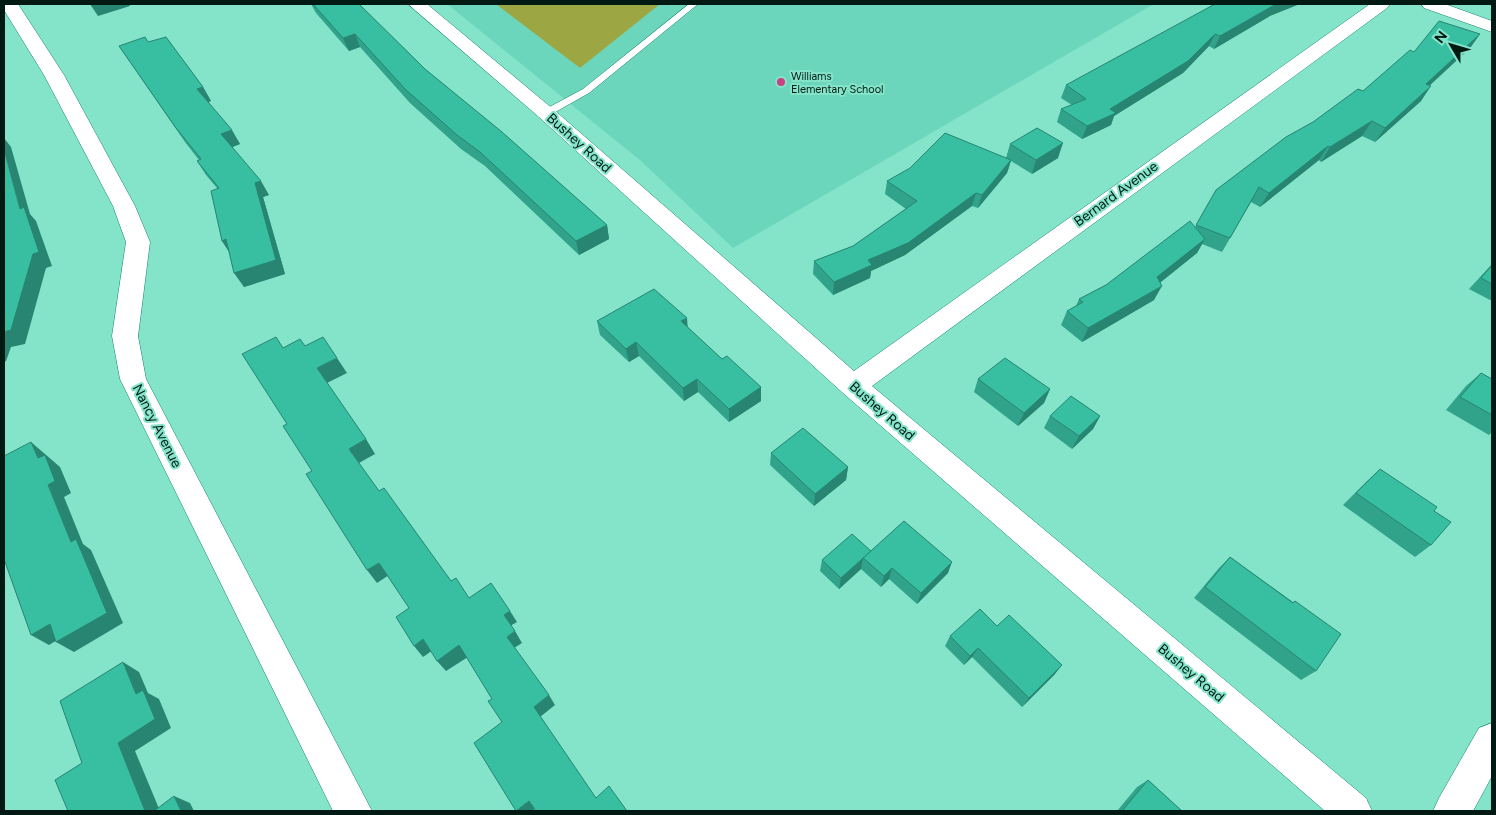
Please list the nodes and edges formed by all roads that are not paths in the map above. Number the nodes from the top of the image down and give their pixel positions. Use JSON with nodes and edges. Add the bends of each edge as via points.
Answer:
{"nodes":[{"id":1,"x":9,"y":4,"type":"edge"},
{"id":2,"x":417,"y":4,"type":"edge"},
{"id":3,"x":694,"y":4,"type":"edge"},
{"id":4,"x":1381,"y":4,"type":"edge"},
{"id":5,"x":1430,"y":4,"type":"edge"},
{"id":6,"x":1492,"y":27,"type":"edge"},
{"id":7,"x":546,"y":113,"type":"junction"},
{"id":8,"x":853,"y":386,"type":"junction"},
{"id":9,"x":1492,"y":741,"type":"edge"},
{"id":10,"x":354,"y":811,"type":"edge"},
{"id":11,"x":1353,"y":811,"type":"edge"},
{"id":12,"x":1452,"y":811,"type":"edge"}],
"edges":[{"from":1,"to":10,"type":"street","name":"Nancy Avenue","via":[[54,75],[124,206],[138,242],[125,336],[133,379]]},
{"from":2,"to":7,"type":"street","name":"Bushey Road"},
{"from":3,"to":7,"type":"lane","via":[[586,91]]},
{"from":4,"to":8,"type":"street","name":"Bernard Avenue"},
{"from":5,"to":6,"type":"street"},
{"from":7,"to":8,"type":"street","name":"Bushey Road"},
{"from":8,"to":11,"type":"street","name":"Bushey Road"},
{"from":9,"to":12,"type":"street"}]}
